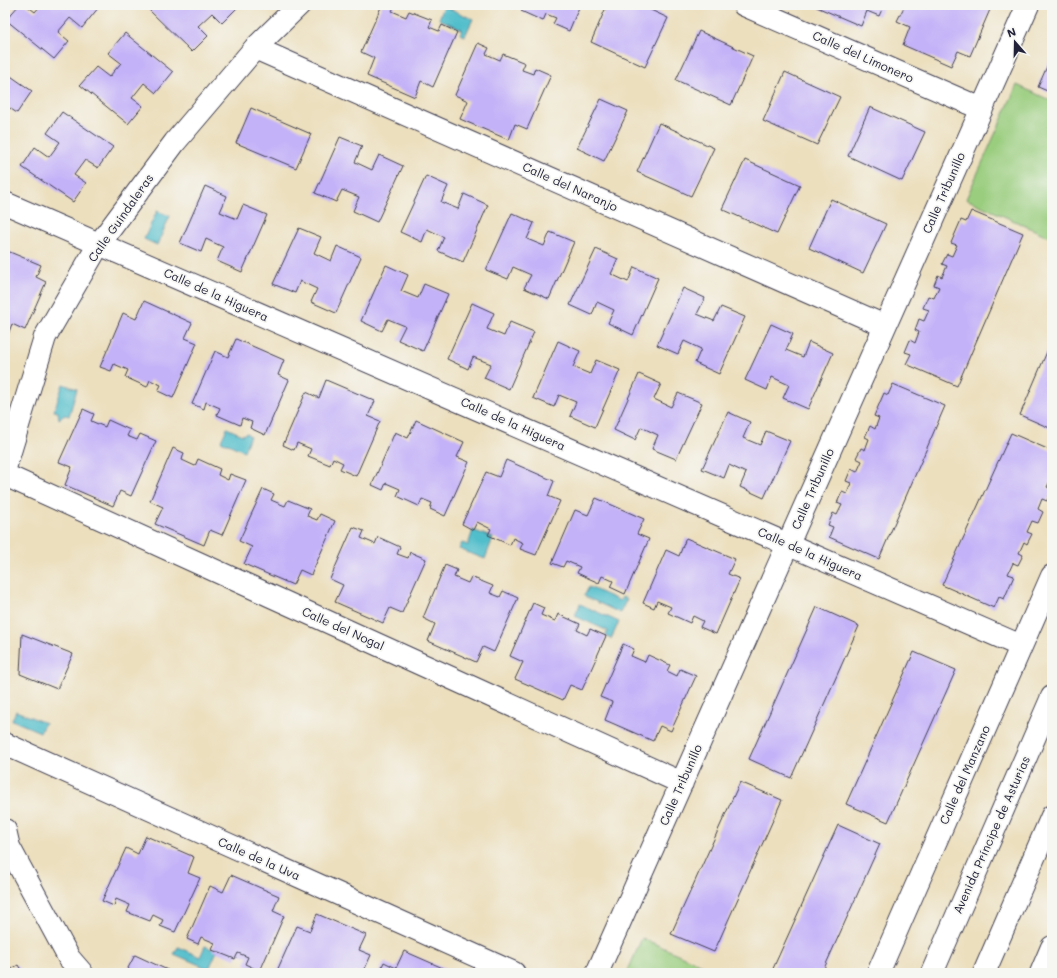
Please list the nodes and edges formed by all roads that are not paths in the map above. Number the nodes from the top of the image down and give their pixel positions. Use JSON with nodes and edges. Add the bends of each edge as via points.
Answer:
{"nodes":[{"id":1,"x":299,"y":5,"type":"edge"},
{"id":2,"x":744,"y":5,"type":"edge"},
{"id":3,"x":1028,"y":5,"type":"edge"},
{"id":4,"x":255,"y":48,"type":"junction"},
{"id":5,"x":982,"y":109,"type":"junction"},
{"id":6,"x":5,"y":203,"type":"edge"},
{"id":7,"x":100,"y":244,"type":"junction"},
{"id":8,"x":885,"y":326,"type":"junction"},
{"id":9,"x":5,"y":468,"type":"edge"},
{"id":10,"x":5,"y":475,"type":"edge"},
{"id":11,"x":788,"y":544,"type":"junction"},
{"id":12,"x":1052,"y":576,"type":"edge"},
{"id":13,"x":1021,"y":646,"type":"junction"},
{"id":14,"x":1052,"y":697,"type":"edge"},
{"id":15,"x":5,"y":744,"type":"edge"},
{"id":16,"x":682,"y":783,"type":"junction"},
{"id":17,"x":1052,"y":816,"type":"edge"},
{"id":18,"x":5,"y":830,"type":"edge"},
{"id":19,"x":1052,"y":947,"type":"edge"},
{"id":20,"x":82,"y":973,"type":"edge"},
{"id":21,"x":514,"y":973,"type":"edge"},
{"id":22,"x":597,"y":973,"type":"edge"},
{"id":23,"x":878,"y":973,"type":"edge"},
{"id":24,"x":932,"y":973,"type":"edge"},
{"id":25,"x":984,"y":973,"type":"edge"},
{"id":26,"x":1041,"y":973,"type":"edge"}],
"edges":[{"from":1,"to":4,"type":"street","name":"Calle Guindaleras"},
{"from":2,"to":5,"type":"street","name":"Calle del Limonero"},
{"from":3,"to":5,"type":"street","name":"Calle Tribunillo"},
{"from":4,"to":7,"type":"street","name":"Calle Guindaleras","via":[[175,142]]},
{"from":4,"to":8,"type":"street","name":"Calle del Naranjo"},
{"from":5,"to":8,"type":"street","name":"Calle Tribunillo"},
{"from":6,"to":7,"type":"street","name":"Calle de la Higuera"},
{"from":7,"to":9,"type":"street","name":"Calle Guindaleras","via":[[45,337]]},
{"from":7,"to":11,"type":"street","name":"Calle de la Higuera"},
{"from":8,"to":11,"type":"street","name":"Calle Tribunillo"},
{"from":10,"to":16,"type":"street","name":"Calle del Nogal"},
{"from":11,"to":13,"type":"street","name":"Calle de la Higuera"},
{"from":11,"to":16,"type":"street","name":"Calle Tribunillo"},
{"from":12,"to":13,"type":"street","name":"Calle del Manzano"},
{"from":13,"to":23,"type":"street","name":"Calle del Manzano"},
{"from":14,"to":24,"type":"street","name":"Avenida Príncipe de Asturias"},
{"from":15,"to":21,"type":"street","name":"Calle de la Uva"},
{"from":16,"to":22,"type":"street","name":"Calle Tribunillo"},
{"from":17,"to":25,"type":"street"},
{"from":18,"to":20,"type":"street","via":[[9,847],[69,958]]},
{"from":19,"to":26,"type":"street"}]}
